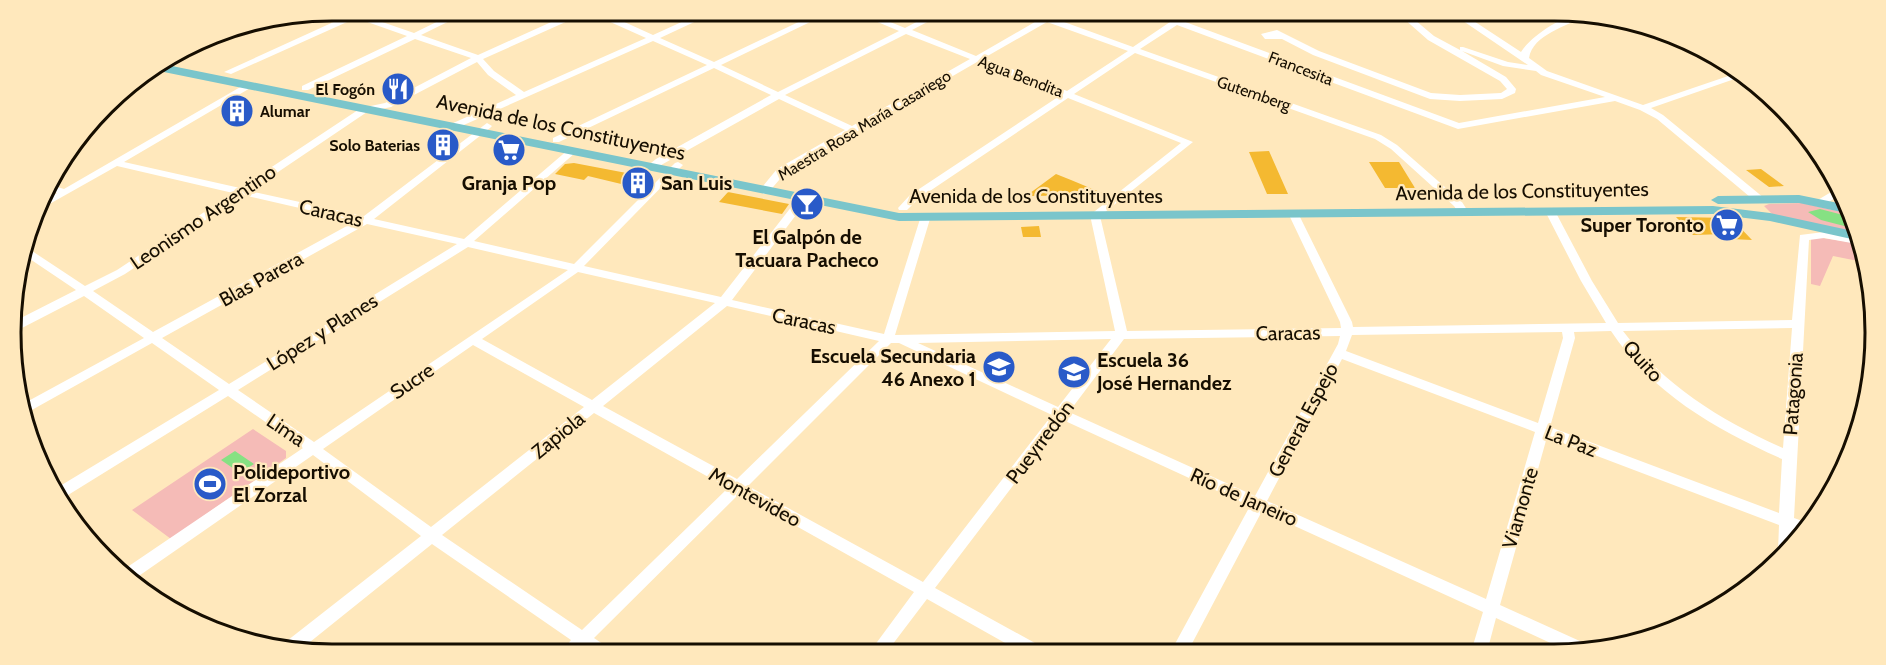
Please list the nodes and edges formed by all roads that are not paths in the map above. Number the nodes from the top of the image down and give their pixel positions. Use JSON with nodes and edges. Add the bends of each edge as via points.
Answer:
{"nodes":[{"id":1,"x":343,"y":21,"type":"edge"},
{"id":2,"x":374,"y":21,"type":"edge"},
{"id":3,"x":445,"y":21,"type":"edge"},
{"id":4,"x":563,"y":21,"type":"edge"},
{"id":5,"x":613,"y":21,"type":"edge"},
{"id":6,"x":690,"y":21,"type":"edge"},
{"id":7,"x":808,"y":21,"type":"edge"},
{"id":8,"x":880,"y":21,"type":"edge"},
{"id":9,"x":925,"y":21,"type":"edge"},
{"id":10,"x":1042,"y":21,"type":"edge"},
{"id":11,"x":1052,"y":21,"type":"edge"},
{"id":12,"x":1176,"y":21,"type":"joint"},
{"id":13,"x":1410,"y":21,"type":"edge"},
{"id":14,"x":1468,"y":21,"type":"edge"},
{"id":15,"x":1568,"y":22,"type":"edge"},
{"id":16,"x":905,"y":31,"type":"junction"},
{"id":17,"x":416,"y":35,"type":"junction"},
{"id":18,"x":1427,"y":36,"type":"junction"},
{"id":19,"x":1280,"y":37,"type":"dead end"},
{"id":20,"x":651,"y":38,"type":"junction"},
{"id":21,"x":1135,"y":51,"type":"junction"},
{"id":22,"x":478,"y":58,"type":"junction"},
{"id":23,"x":1524,"y":58,"type":"junction"},
{"id":24,"x":976,"y":59,"type":"junction"},
{"id":25,"x":1484,"y":61,"type":"junction"},
{"id":26,"x":179,"y":62,"type":"edge"},
{"id":27,"x":714,"y":65,"type":"junction"},
{"id":28,"x":167,"y":69,"type":"edge"},
{"id":29,"x":1537,"y":69,"type":"junction"},
{"id":30,"x":228,"y":72,"type":"junction"},
{"id":31,"x":1733,"y":77,"type":"edge"},
{"id":32,"x":1564,"y":82,"type":"junction"},
{"id":33,"x":249,"y":85,"type":"junction"},
{"id":34,"x":305,"y":88,"type":"junction"},
{"id":35,"x":1069,"y":94,"type":"junction"},
{"id":36,"x":522,"y":95,"type":"junction"},
{"id":37,"x":777,"y":96,"type":"junction"},
{"id":38,"x":1617,"y":98,"type":"junction"},
{"id":39,"x":388,"y":105,"type":"junction"},
{"id":40,"x":368,"y":108,"type":"junction"},
{"id":41,"x":1643,"y":108,"type":"junction"},
{"id":42,"x":459,"y":123,"type":"junction"},
{"id":43,"x":483,"y":129,"type":"junction"},
{"id":44,"x":852,"y":130,"type":"junction"},
{"id":45,"x":556,"y":140,"type":"junction"},
{"id":46,"x":572,"y":151,"type":"junction"},
{"id":47,"x":115,"y":164,"type":"junction"},
{"id":48,"x":655,"y":164,"type":"junction"},
{"id":49,"x":674,"y":168,"type":"junction"},
{"id":50,"x":767,"y":187,"type":"junction"},
{"id":51,"x":56,"y":190,"type":"edge"},
{"id":52,"x":240,"y":191,"type":"junction"},
{"id":53,"x":65,"y":192,"type":"junction"},
{"id":54,"x":1833,"y":195,"type":"edge"},
{"id":55,"x":803,"y":199,"type":"junction"},
{"id":56,"x":1760,"y":200,"type":"junction"},
{"id":57,"x":51,"y":201,"type":"edge"},
{"id":58,"x":1821,"y":203,"type":"junction"},
{"id":59,"x":1838,"y":207,"type":"edge"},
{"id":60,"x":903,"y":208,"type":"junction"},
{"id":61,"x":1461,"y":208,"type":"junction"},
{"id":62,"x":1550,"y":212,"type":"junction"},
{"id":63,"x":1098,"y":213,"type":"junction"},
{"id":64,"x":1294,"y":215,"type":"junction"},
{"id":65,"x":1770,"y":217,"type":"junction"},
{"id":66,"x":925,"y":219,"type":"junction"},
{"id":67,"x":364,"y":221,"type":"junction"},
{"id":68,"x":1788,"y":221,"type":"junction"},
{"id":69,"x":1833,"y":232,"type":"junction"},
{"id":70,"x":1849,"y":235,"type":"edge"},
{"id":71,"x":1804,"y":237,"type":"junction"},
{"id":72,"x":1850,"y":240,"type":"edge"},
{"id":73,"x":468,"y":242,"type":"junction"},
{"id":74,"x":32,"y":254,"type":"edge"},
{"id":75,"x":577,"y":268,"type":"junction"},
{"id":76,"x":84,"y":291,"type":"junction"},
{"id":77,"x":723,"y":303,"type":"junction"},
{"id":78,"x":21,"y":323,"type":"edge"},
{"id":79,"x":1798,"y":324,"type":"junction"},
{"id":80,"x":1615,"y":328,"type":"junction"},
{"id":81,"x":1568,"y":329,"type":"junction"},
{"id":82,"x":1347,"y":332,"type":"junction"},
{"id":83,"x":1120,"y":336,"type":"junction"},
{"id":84,"x":153,"y":338,"type":"junction"},
{"id":85,"x":473,"y":340,"type":"junction"},
{"id":86,"x":895,"y":340,"type":"junction"},
{"id":87,"x":1339,"y":353,"type":"junction"},
{"id":88,"x":228,"y":390,"type":"junction"},
{"id":89,"x":30,"y":406,"type":"edge"},
{"id":90,"x":594,"y":407,"type":"junction"},
{"id":91,"x":1061,"y":414,"type":"junction"},
{"id":92,"x":1543,"y":430,"type":"junction"},
{"id":93,"x":313,"y":448,"type":"junction"},
{"id":94,"x":1789,"y":456,"type":"junction"},
{"id":95,"x":738,"y":487,"type":"junction"},
{"id":96,"x":64,"y":490,"type":"edge"},
{"id":97,"x":1258,"y":503,"type":"junction"},
{"id":98,"x":1786,"y":522,"type":"junction"},
{"id":99,"x":1798,"y":526,"type":"edge"},
{"id":100,"x":432,"y":536,"type":"junction"},
{"id":101,"x":1785,"y":541,"type":"edge"},
{"id":102,"x":133,"y":572,"type":"edge"},
{"id":103,"x":925,"y":591,"type":"junction"},
{"id":104,"x":1491,"y":609,"type":"junction"},
{"id":105,"x":582,"y":639,"type":"junction"},
{"id":106,"x":298,"y":642,"type":"edge"},
{"id":107,"x":1568,"y":643,"type":"edge"},
{"id":108,"x":577,"y":644,"type":"edge"},
{"id":109,"x":589,"y":644,"type":"edge"},
{"id":110,"x":884,"y":644,"type":"edge"},
{"id":111,"x":1022,"y":644,"type":"edge"},
{"id":112,"x":1183,"y":644,"type":"edge"},
{"id":113,"x":1481,"y":644,"type":"edge"}],
"edges":[{"from":1,"to":30,"type":"street"},
{"from":2,"to":17,"type":"street"},
{"from":3,"to":17,"type":"street"},
{"from":4,"to":22,"type":"street","name":"Leonismo Argentino"},
{"from":5,"to":20,"type":"street"},
{"from":6,"to":20,"type":"street"},
{"from":7,"to":27,"type":"street"},
{"from":8,"to":16,"type":"street","name":"Agua Bendita"},
{"from":9,"to":16,"type":"street"},
{"from":10,"to":24,"type":"street","name":"Maestra Rosa María Casariego"},
{"from":11,"to":21,"type":"street","name":"Gutemberg"},
{"from":12,"to":21,"type":"street"},
{"from":12,"to":38,"type":"street","name":"Francesita","via":[[1458,126]]},
{"from":13,"to":18,"type":"street"},
{"from":14,"to":23,"type":"street"},
{"from":15,"to":23,"type":"street","via":[[1529,44]]},
{"from":16,"to":24,"type":"street","name":"Agua Bendita"},
{"from":16,"to":37,"type":"street"},
{"from":17,"to":22,"type":"street"},
{"from":17,"to":34,"type":"street"},
{"from":18,"to":25,"type":"street"},
{"from":18,"to":25,"type":"street","via":[[1471,60],[1472,56]]},
{"from":19,"to":25,"type":"street","via":[[1430,96],[1461,98],[1511,93],[1512,89]]},
{"from":20,"to":27,"type":"street"},
{"from":20,"to":36,"type":"street"},
{"from":21,"to":35,"type":"street"},
{"from":21,"to":61,"type":"street","name":"Gutemberg","via":[[1378,137]]},
{"from":22,"to":36,"type":"street","via":[[490,73]]},
{"from":22,"to":39,"type":"street","name":"Leonismo Argentino"},
{"from":23,"to":29,"type":"street"},
{"from":24,"to":35,"type":"street","name":"Agua Bendita"},
{"from":24,"to":44,"type":"street","name":"Maestra Rosa María Casariego"},
{"from":25,"to":29,"type":"street"},
{"from":25,"to":32,"type":"street"},
{"from":26,"to":30,"type":"main road","name":"Avenida de los Constituyentes"},
{"from":27,"to":37,"type":"street"},
{"from":27,"to":45,"type":"street"},
{"from":28,"to":33,"type":"main road","name":"Avenida de los Constituyentes"},
{"from":29,"to":32,"type":"street"},
{"from":30,"to":34,"type":"main road","name":"Avenida de los Constituyentes"},
{"from":31,"to":41,"type":"street"},
{"from":32,"to":38,"type":"street"},
{"from":33,"to":40,"type":"main road","name":"Avenida de los Constituyentes"},
{"from":33,"to":47,"type":"street"},
{"from":34,"to":39,"type":"main road","name":"Avenida de los Constituyentes"},
{"from":35,"to":60,"type":"street"},
{"from":35,"to":63,"type":"street","name":"Agua Bendita","via":[[1188,142]]},
{"from":36,"to":42,"type":"street"},
{"from":37,"to":44,"type":"street"},
{"from":37,"to":48,"type":"street"},
{"from":38,"to":41,"type":"street"},
{"from":39,"to":40,"type":"street","name":"Leonismo Argentino"},
{"from":39,"to":42,"type":"main road","name":"Avenida de los Constituyentes"},
{"from":40,"to":42,"type":"main road","name":"Avenida de los Constituyentes"},
{"from":40,"to":52,"type":"street","name":"Leonismo Argentino"},
{"from":41,"to":56,"type":"street","via":[[1665,121]]},
{"from":42,"to":43,"type":"main road","name":"Avenida de los Constituyentes"},
{"from":43,"to":45,"type":"main road","name":"Avenida de los Constituyentes"},
{"from":43,"to":46,"type":"main road","name":"Avenida de los Constituyentes"},
{"from":43,"to":67,"type":"street","name":"Blas Parera"},
{"from":44,"to":50,"type":"street","name":"Maestra Rosa María Casariego","via":[[782,171]]},
{"from":45,"to":48,"type":"main road","name":"Avenida de los Constituyentes"},
{"from":46,"to":48,"type":"main road","name":"Avenida de los Constituyentes"},
{"from":46,"to":73,"type":"street","name":"López y Planes"},
{"from":47,"to":52,"type":"street","name":"Caracas"},
{"from":47,"to":53,"type":"street"},
{"from":48,"to":49,"type":"main road","name":"Avenida de los Constituyentes"},
{"from":49,"to":50,"type":"main road","name":"Avenida de los Constituyentes"},
{"from":49,"to":75,"type":"street","name":"Sucre"},
{"from":50,"to":55,"type":"main road","name":"Avenida de los Constituyentes"},
{"from":50,"to":60,"type":"main road","name":"Avenida de los Constituyentes"},
{"from":51,"to":53,"type":"street"},
{"from":52,"to":67,"type":"street","name":"Caracas"},
{"from":52,"to":76,"type":"street","name":"Leonismo Argentino","via":[[121,272]]},
{"from":53,"to":57,"type":"street"},
{"from":54,"to":58,"type":"street"},
{"from":55,"to":66,"type":"main road","name":"Avenida de los Constituyentes"},
{"from":55,"to":77,"type":"street","name":"Zapiola"},
{"from":56,"to":58,"type":"main road","name":"Avenida de los Constituyentes"},
{"from":56,"to":61,"type":"main road","name":"Avenida de los Constituyentes"},
{"from":56,"to":65,"type":"main road","via":[[1756,207]]},
{"from":58,"to":59,"type":"main road","name":"Avenida de los Constituyentes"},
{"from":60,"to":63,"type":"main road","name":"Avenida de los Constituyentes"},
{"from":61,"to":62,"type":"main road","name":"Avenida de los Constituyentes"},
{"from":61,"to":63,"type":"main road","name":"Avenida de los Constituyentes"},
{"from":61,"to":64,"type":"main road","name":"Avenida de los Constituyentes"},
{"from":62,"to":65,"type":"main road","name":"Avenida de los Constituyentes","via":[[1713,210]]},
{"from":62,"to":80,"type":"street","name":"Quito"},
{"from":63,"to":64,"type":"main road","name":"Avenida de los Constituyentes"},
{"from":63,"to":66,"type":"main road","name":"Avenida de los Constituyentes"},
{"from":63,"to":83,"type":"street"},
{"from":64,"to":82,"type":"street","via":[[1346,322]]},
{"from":65,"to":68,"type":"main road","name":"Avenida de los Constituyentes"},
{"from":66,"to":86,"type":"street"},
{"from":67,"to":73,"type":"street","name":"Caracas"},
{"from":67,"to":84,"type":"street","name":"Blas Parera"},
{"from":68,"to":69,"type":"main road","name":"Avenida de los Constituyentes"},
{"from":68,"to":71,"type":"main road"},
{"from":69,"to":70,"type":"main road","name":"Avenida de los Constituyentes"},
{"from":69,"to":71,"type":"main road"},
{"from":71,"to":72,"type":"street","via":[[1824,235]]},
{"from":71,"to":79,"type":"street","name":"Patagonia"},
{"from":73,"to":75,"type":"street","name":"Caracas"},
{"from":73,"to":88,"type":"street","name":"López y Planes"},
{"from":74,"to":76,"type":"street","name":"Lima"},
{"from":75,"to":77,"type":"street","name":"Caracas"},
{"from":75,"to":85,"type":"street","name":"Sucre"},
{"from":76,"to":78,"type":"street","name":"Leonismo Argentino"},
{"from":76,"to":84,"type":"street","name":"Lima"},
{"from":77,"to":86,"type":"street","name":"Caracas"},
{"from":77,"to":90,"type":"street","name":"Zapiola"},
{"from":79,"to":80,"type":"street","name":"Caracas"},
{"from":79,"to":94,"type":"street","name":"Patagonia"},
{"from":80,"to":81,"type":"street","name":"Caracas"},
{"from":80,"to":94,"type":"street","name":"Quito","via":[[1647,369],[1687,403],[1748,439]]},
{"from":81,"to":82,"type":"street","name":"Caracas"},
{"from":81,"to":92,"type":"street","name":"Viamonte","via":[[1569,339]]},
{"from":82,"to":83,"type":"street","name":"Caracas"},
{"from":82,"to":87,"type":"street","name":"General Espejo"},
{"from":83,"to":86,"type":"street","name":"Caracas"},
{"from":83,"to":91,"type":"street","name":"Pueyrredón"},
{"from":84,"to":88,"type":"street","name":"Lima"},
{"from":84,"to":89,"type":"street","name":"Blas Parera"},
{"from":85,"to":90,"type":"street","name":"Montevideo"},
{"from":85,"to":93,"type":"street","name":"Sucre"},
{"from":86,"to":91,"type":"street","name":"Río de Janeiro"},
{"from":86,"to":95,"type":"street"},
{"from":87,"to":92,"type":"street","name":"La Paz"},
{"from":87,"to":97,"type":"street","name":"General Espejo"},
{"from":88,"to":93,"type":"street","name":"Lima"},
{"from":88,"to":96,"type":"street","name":"López y Planes"},
{"from":90,"to":95,"type":"street","name":"Montevideo"},
{"from":90,"to":100,"type":"street","name":"Zapiola"},
{"from":91,"to":97,"type":"street","name":"Río de Janeiro"},
{"from":91,"to":103,"type":"street","name":"Pueyrredón"},
{"from":92,"to":98,"type":"street","name":"La Paz"},
{"from":92,"to":104,"type":"street","name":"Viamonte"},
{"from":93,"to":100,"type":"street","name":"Lima"},
{"from":93,"to":102,"type":"street","name":"Sucre"},
{"from":94,"to":98,"type":"street","name":"Patagonia"},
{"from":95,"to":103,"type":"street","name":"Montevideo"},
{"from":95,"to":105,"type":"street"},
{"from":97,"to":104,"type":"street","name":"Río de Janeiro"},
{"from":97,"to":112,"type":"street","name":"General Espejo"},
{"from":98,"to":99,"type":"street","name":"La Paz"},
{"from":98,"to":101,"type":"street","name":"Patagonia"},
{"from":100,"to":105,"type":"street","name":"Lima"},
{"from":100,"to":106,"type":"street","name":"Zapiola"},
{"from":103,"to":110,"type":"street","name":"Pueyrredón"},
{"from":103,"to":111,"type":"street","name":"Montevideo"},
{"from":104,"to":107,"type":"street","name":"Río de Janeiro"},
{"from":104,"to":113,"type":"street","name":"Viamonte"},
{"from":105,"to":108,"type":"street"},
{"from":105,"to":109,"type":"street","name":"Lima"}]}
